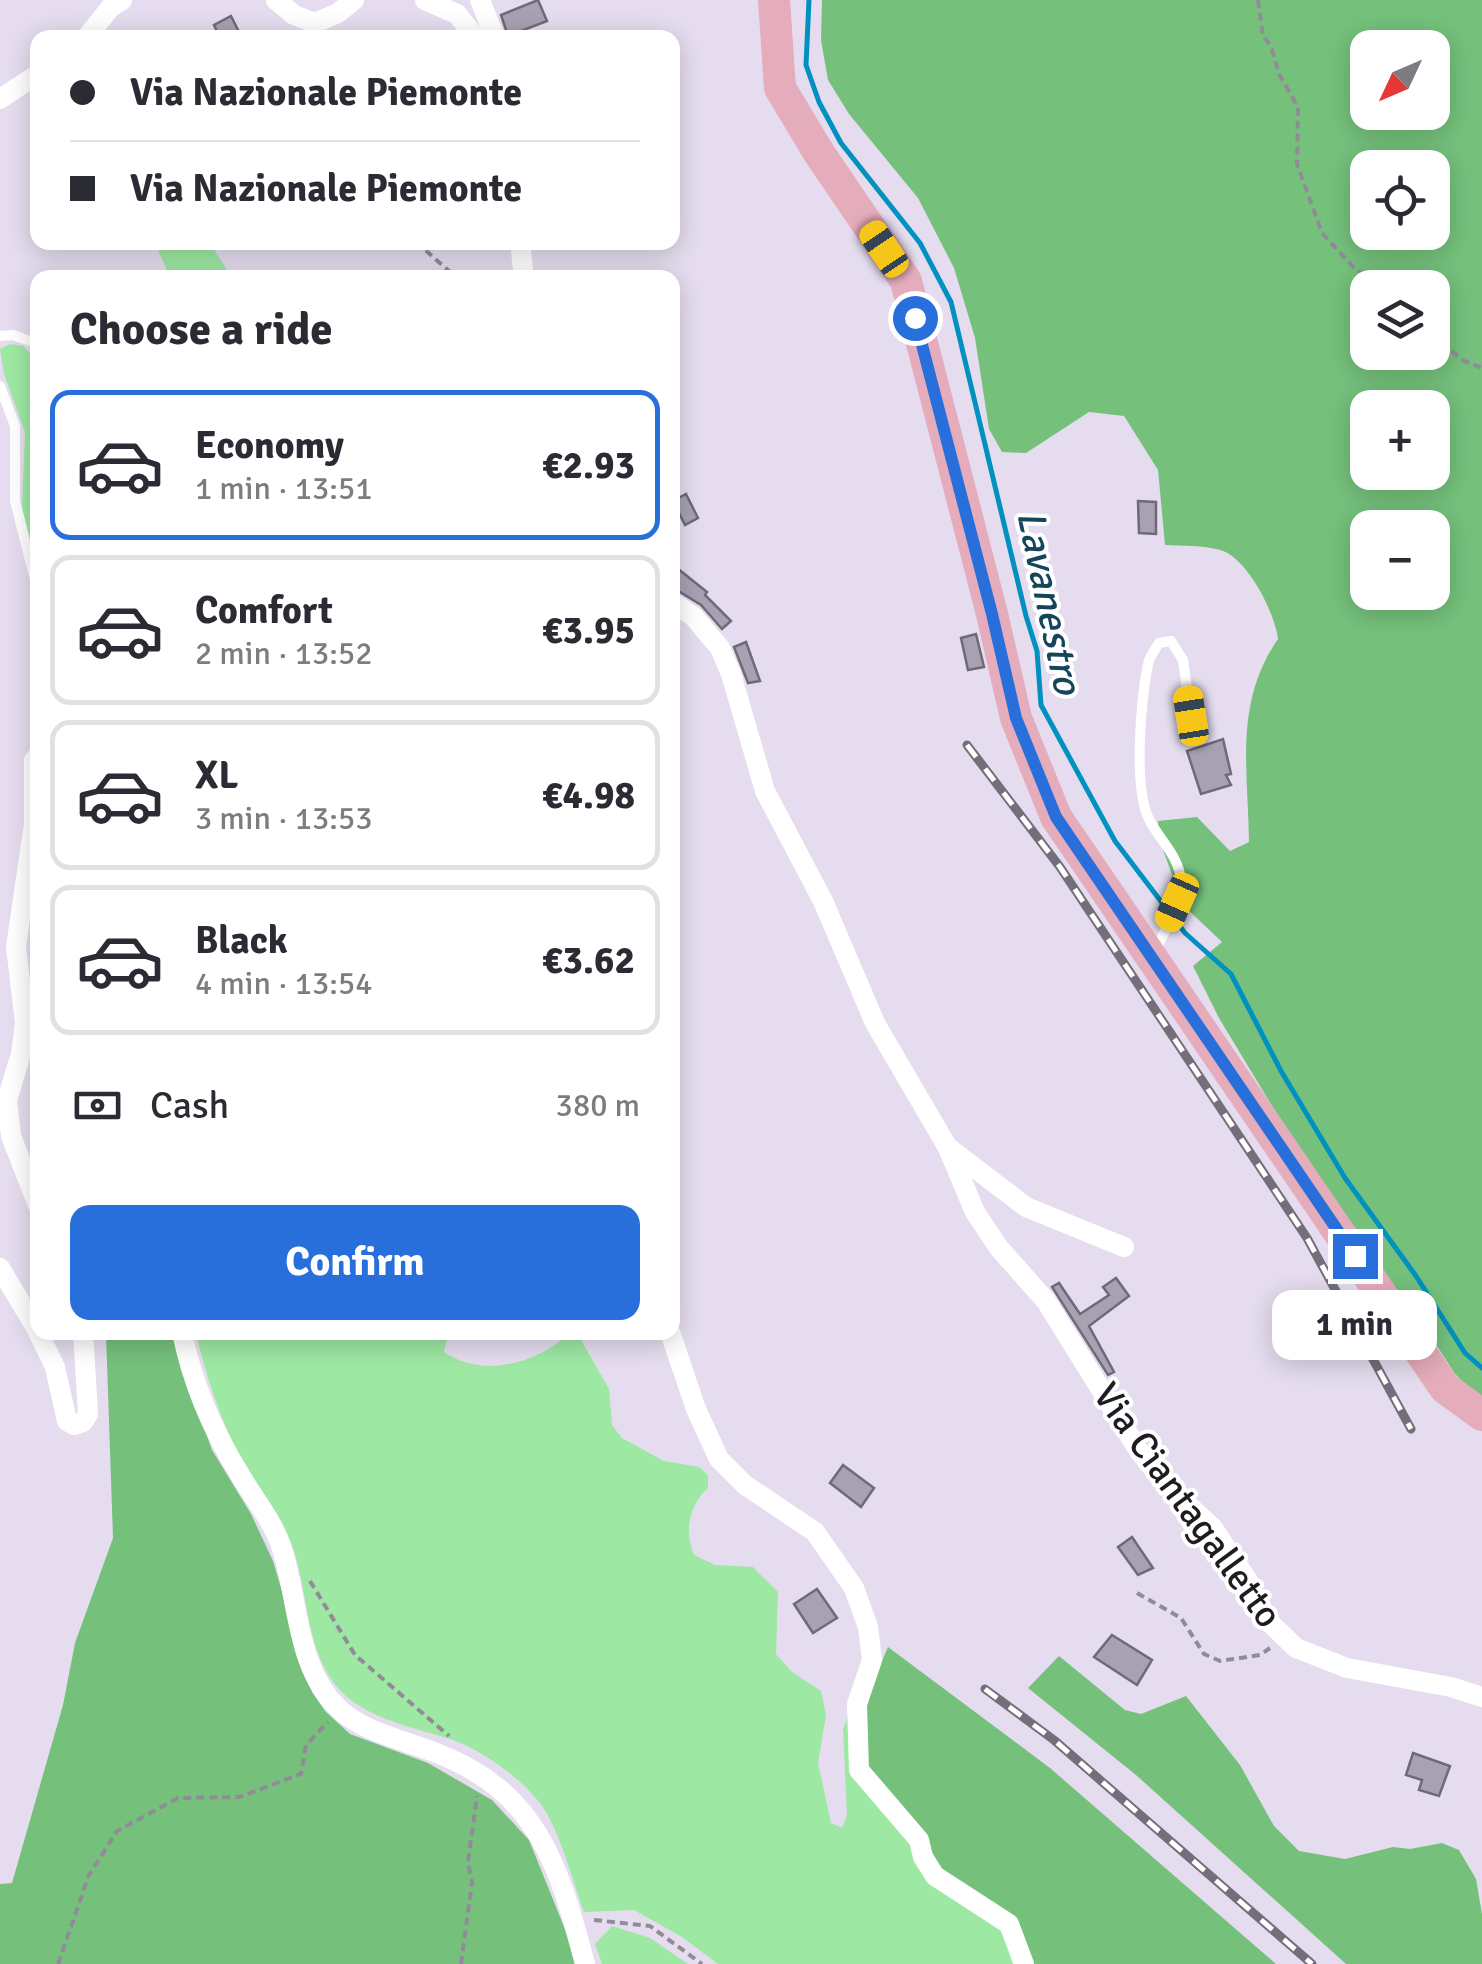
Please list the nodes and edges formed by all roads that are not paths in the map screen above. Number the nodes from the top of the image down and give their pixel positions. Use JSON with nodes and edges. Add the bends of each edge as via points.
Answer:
{"nodes":[{"id":1,"x":122,"y":0,"type":"edge"},
{"id":2,"x":276,"y":0,"type":"edge"},
{"id":3,"x":354,"y":0,"type":"edge"},
{"id":4,"x":425,"y":0,"type":"edge"},
{"id":5,"x":480,"y":0,"type":"edge"},
{"id":6,"x":774,"y":0,"type":"edge"},
{"id":7,"x":92,"y":30,"type":"edge"},
{"id":8,"x":470,"y":30,"type":"edge"},
{"id":9,"x":492,"y":30,"type":"edge"},
{"id":10,"x":30,"y":79,"type":"edge"},
{"id":11,"x":0,"y":99,"type":"edge"},
{"id":12,"x":0,"y":336,"type":"edge"},
{"id":13,"x":30,"y":341,"type":"edge"},
{"id":14,"x":0,"y":386,"type":"edge"},
{"id":15,"x":30,"y":560,"type":"edge"},
{"id":16,"x":680,"y":607,"type":"edge"},
{"id":17,"x":1194,"y":738,"type":"dead end"},
{"id":18,"x":30,"y":851,"type":"edge"},
{"id":19,"x":1156,"y":951,"type":"junction"},
{"id":20,"x":948,"y":1148,"type":"junction"},
{"id":21,"x":30,"y":1185,"type":"edge"},
{"id":22,"x":1124,"y":1246,"type":"dead end"},
{"id":23,"x":0,"y":1268,"type":"edge"},
{"id":24,"x":30,"y":1319,"type":"edge"},
{"id":25,"x":42,"y":1340,"type":"edge"},
{"id":26,"x":83,"y":1340,"type":"edge"},
{"id":27,"x":184,"y":1340,"type":"edge"},
{"id":28,"x":673,"y":1340,"type":"edge"},
{"id":29,"x":1482,"y":1415,"type":"edge"},
{"id":30,"x":1482,"y":1697,"type":"edge"},
{"id":31,"x":585,"y":1964,"type":"edge"},
{"id":32,"x":1024,"y":1964,"type":"edge"}],
"edges":[{"from":1,"to":7,"type":"street"},
{"from":2,"to":3,"type":"street","via":[[315,23]]},
{"from":4,"to":8,"type":"street","via":[[457,14]]},
{"from":5,"to":9,"type":"street"},
{"from":6,"to":19,"type":"main road","via":[[780,88],[906,281],[1016,718],[1056,817]]},
{"from":10,"to":11,"type":"street"},
{"from":12,"to":13,"type":"lane"},
{"from":14,"to":15,"type":"lane","via":[[15,426],[15,501]]},
{"from":16,"to":20,"type":"street","name":"Via Ciantagalletto","via":[[720,648],[764,792],[823,901],[875,1023]]},
{"from":17,"to":19,"type":"lane","via":[[1183,660],[1171,641],[1159,643],[1148,662],[1140,783],[1150,822],[1180,873],[1180,894]]},
{"from":18,"to":21,"type":"street","via":[[16,947],[25,1022],[7,1100],[11,1136]]},
{"from":19,"to":29,"type":"main road","via":[[1446,1388]]},
{"from":20,"to":22,"type":"street","name":"Via Ciantagalletto","via":[[1026,1208]]},
{"from":20,"to":30,"type":"street","name":"Via Ciantagalletto","via":[[975,1212],[1046,1301],[1139,1451],[1213,1528],[1268,1621],[1296,1648],[1347,1668]]},
{"from":23,"to":24,"type":"street"},
{"from":25,"to":26,"type":"street","via":[[67,1421],[74,1425],[88,1414]]},
{"from":27,"to":31,"type":"street","via":[[225,1451],[281,1544],[296,1620],[321,1690],[340,1712],[457,1760],[520,1805],[551,1856]]},
{"from":28,"to":32,"type":"street","via":[[719,1459],[745,1486],[815,1532],[854,1588],[872,1660],[857,1704],[859,1770],[919,1840],[935,1876],[1009,1924]]}]}
